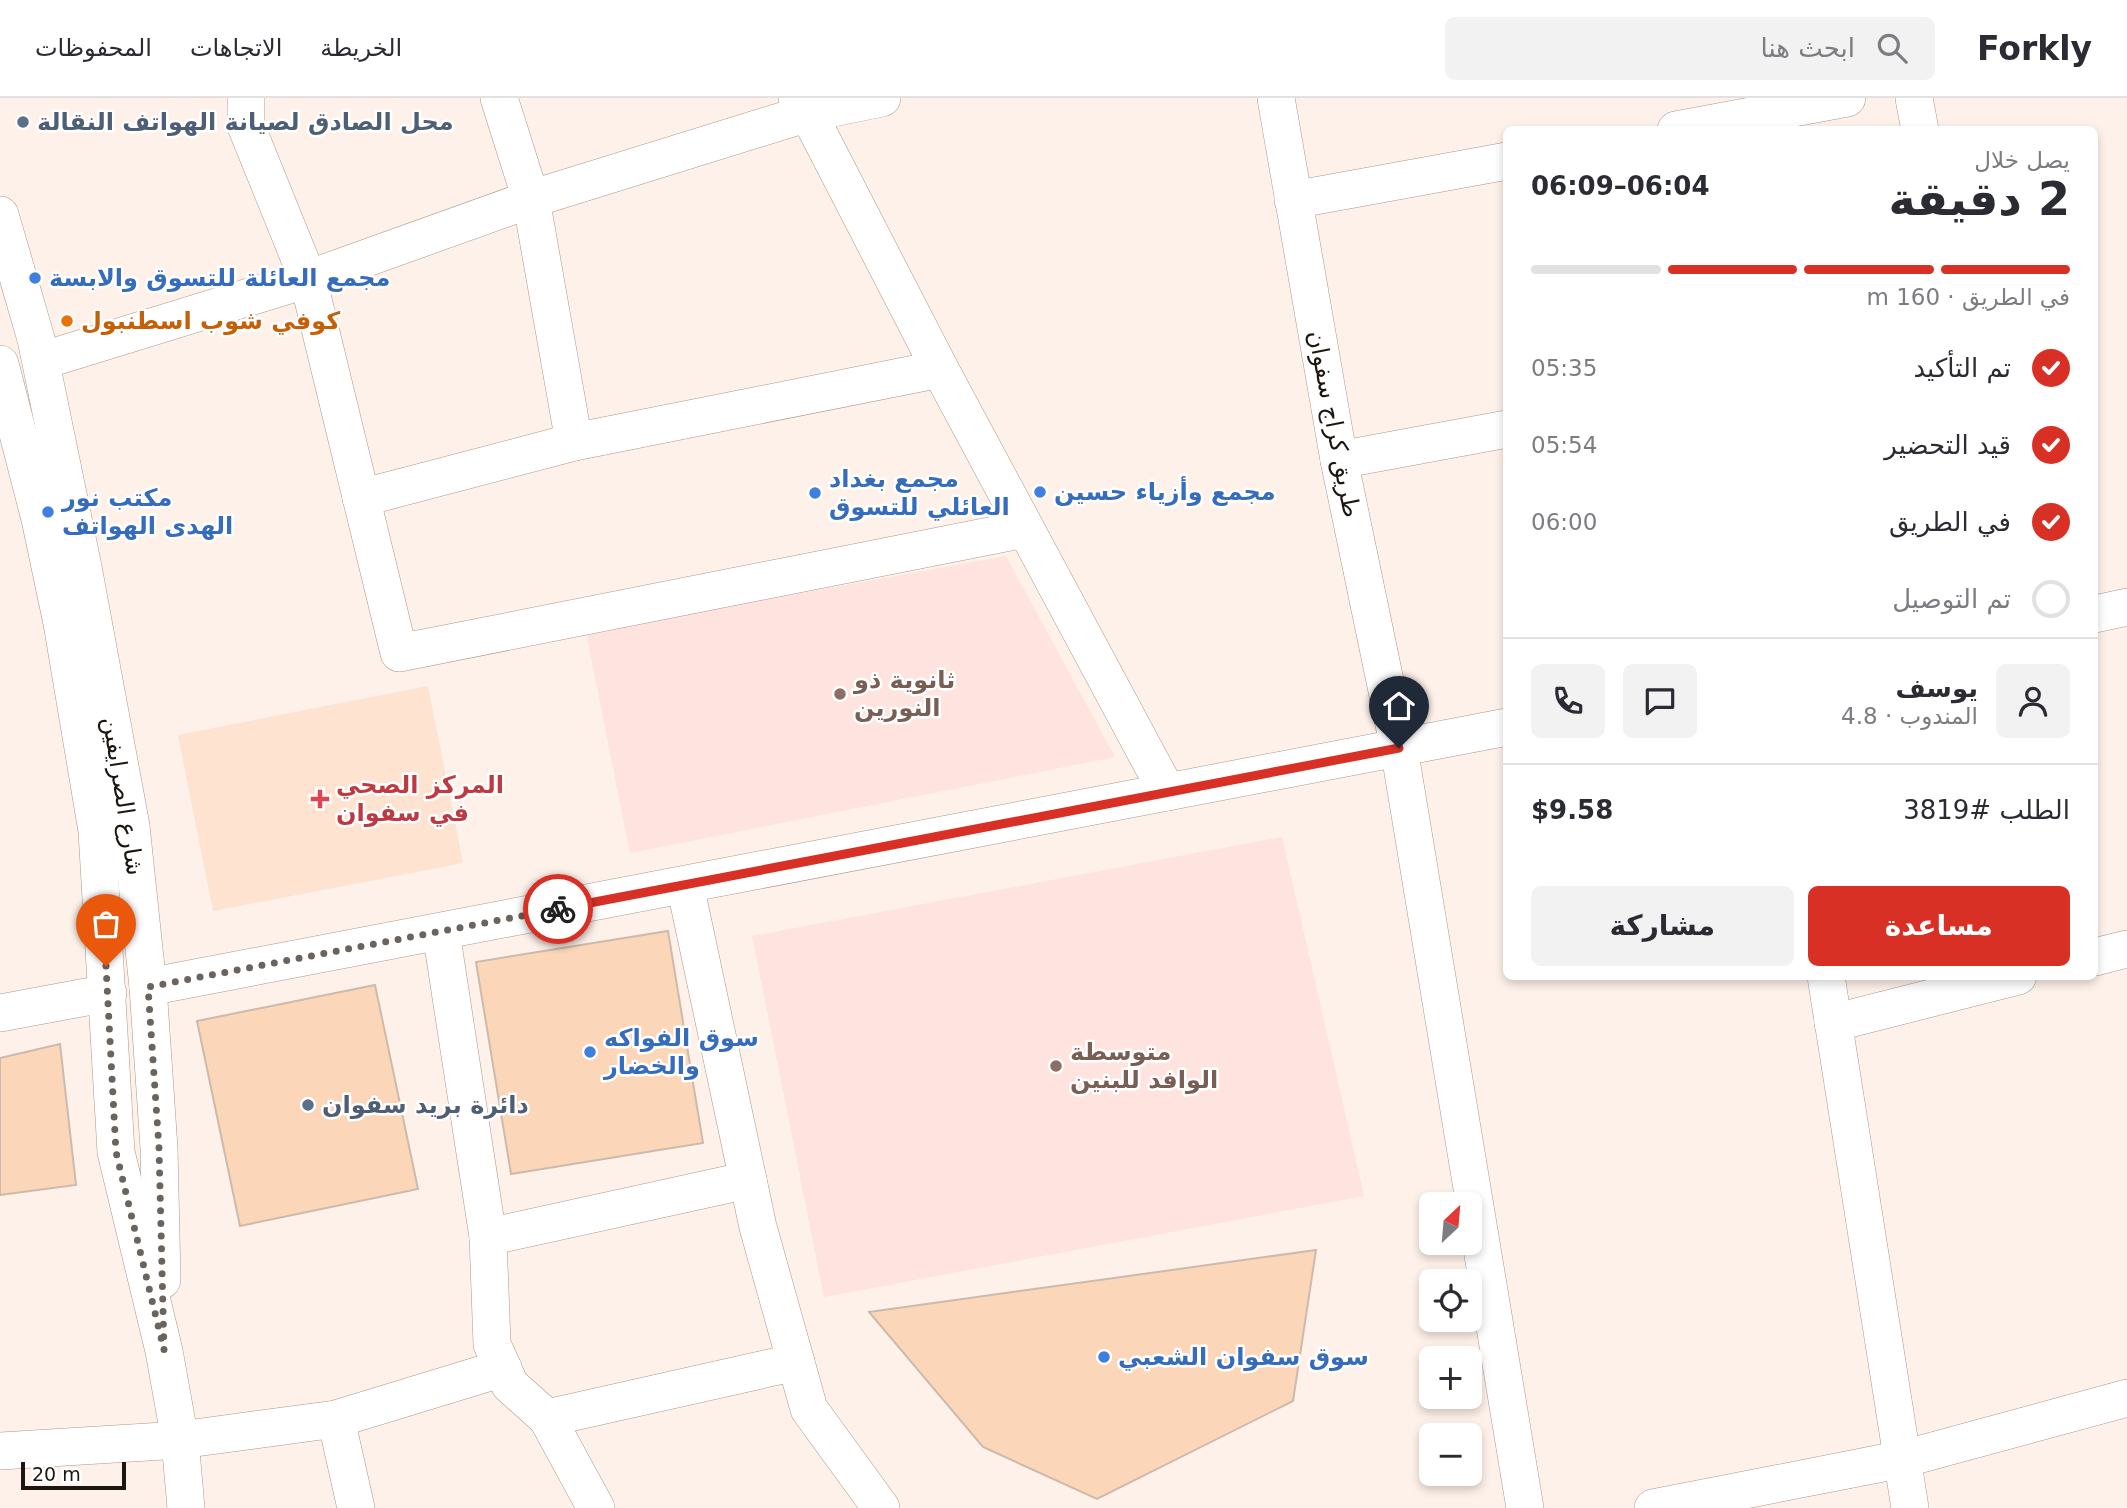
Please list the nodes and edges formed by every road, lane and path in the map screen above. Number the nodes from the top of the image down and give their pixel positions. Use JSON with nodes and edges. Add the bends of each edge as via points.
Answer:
{"nodes":[{"id":1,"x":246,"y":98,"type":"edge"},
{"id":2,"x":499,"y":98,"type":"edge"},
{"id":3,"x":882,"y":98,"type":"edge"},
{"id":4,"x":1276,"y":98,"type":"edge"},
{"id":5,"x":1847,"y":98,"type":"edge"},
{"id":6,"x":1914,"y":98,"type":"edge"},
{"id":7,"x":803,"y":105,"type":"edge"},
{"id":8,"x":1697,"y":126,"type":"edge"},
{"id":9,"x":1919,"y":126,"type":"edge"},
{"id":10,"x":1503,"y":161,"type":"edge"},
{"id":11,"x":531,"y":199,"type":"junction"},
{"id":12,"x":1293,"y":200,"type":"junction"},
{"id":13,"x":0,"y":215,"type":"edge"},
{"id":14,"x":308,"y":279,"type":"junction"},
{"id":15,"x":41,"y":361,"type":"junction"},
{"id":16,"x":0,"y":363,"type":"edge"},
{"id":17,"x":940,"y":369,"type":"junction"},
{"id":18,"x":1503,"y":430,"type":"edge"},
{"id":19,"x":574,"y":442,"type":"junction"},
{"id":20,"x":1339,"y":460,"type":"junction"},
{"id":21,"x":361,"y":498,"type":"junction"},
{"id":22,"x":1025,"y":529,"type":"junction"},
{"id":23,"x":2127,"y":607,"type":"edge"},
{"id":24,"x":2098,"y":613,"type":"edge"},
{"id":25,"x":1503,"y":728,"type":"edge"},
{"id":26,"x":1399,"y":748,"type":"junction"},
{"id":27,"x":1167,"y":792,"type":"junction"},
{"id":28,"x":685,"y":885,"type":"junction"},
{"id":29,"x":441,"y":932,"type":"junction"},
{"id":30,"x":2127,"y":949,"type":"edge"},
{"id":31,"x":2098,"y":956,"type":"edge"},
{"id":32,"x":1827,"y":980,"type":"edge"},
{"id":33,"x":2002,"y":980,"type":"edge"},
{"id":34,"x":148,"y":987,"type":"junction"},
{"id":35,"x":108,"y":993,"type":"junction"},
{"id":36,"x":0,"y":1013,"type":"edge"},
{"id":37,"x":1833,"y":1023,"type":"junction"},
{"id":38,"x":748,"y":1180,"type":"junction"},
{"id":39,"x":488,"y":1237,"type":"junction"},
{"id":40,"x":164,"y":1350,"type":"junction"},
{"id":41,"x":796,"y":1362,"type":"junction"},
{"id":42,"x":503,"y":1368,"type":"junction"},
{"id":43,"x":2124,"y":1408,"type":"edge"},
{"id":44,"x":547,"y":1418,"type":"junction"},
{"id":45,"x":336,"y":1419,"type":"junction"},
{"id":46,"x":180,"y":1440,"type":"junction"},
{"id":47,"x":0,"y":1451,"type":"edge"},
{"id":48,"x":1902,"y":1459,"type":"junction"},
{"id":49,"x":186,"y":1508,"type":"edge"},
{"id":50,"x":356,"y":1508,"type":"edge"},
{"id":51,"x":596,"y":1508,"type":"edge"},
{"id":52,"x":881,"y":1508,"type":"edge"},
{"id":53,"x":1525,"y":1508,"type":"edge"},
{"id":54,"x":1653,"y":1508,"type":"edge"},
{"id":55,"x":1910,"y":1508,"type":"edge"}],
"edges":[{"from":1,"to":14,"type":"street","via":[[246,126]]},
{"from":2,"to":11,"type":"street"},
{"from":3,"to":7,"type":"street"},
{"from":4,"to":12,"type":"street","name":"طريق كراج سفوان"},
{"from":5,"to":8,"type":"street"},
{"from":6,"to":9,"type":"street"},
{"from":7,"to":11,"type":"street"},
{"from":7,"to":17,"type":"street"},
{"from":10,"to":12,"type":"street"},
{"from":11,"to":14,"type":"street"},
{"from":11,"to":19,"type":"street"},
{"from":12,"to":20,"type":"street","name":"طريق كراج سفوان"},
{"from":13,"to":15,"type":"street","name":"شارع الصرايفين"},
{"from":14,"to":15,"type":"street"},
{"from":14,"to":21,"type":"street"},
{"from":15,"to":34,"type":"street","name":"شارع الصرايفين","via":[[131,826]]},
{"from":16,"to":35,"type":"street","name":"شارع الصرايفين","via":[[62,623],[97,831]]},
{"from":17,"to":19,"type":"street"},
{"from":17,"to":22,"type":"street"},
{"from":18,"to":20,"type":"street"},
{"from":19,"to":21,"type":"street"},
{"from":20,"to":26,"type":"street","name":"طريق كراج سفوان"},
{"from":21,"to":22,"type":"street","via":[[399,653]]},
{"from":22,"to":27,"type":"street"},
{"from":23,"to":24,"type":"street"},
{"from":25,"to":26,"type":"street"},
{"from":26,"to":27,"type":"street"},
{"from":26,"to":53,"type":"street","name":"طريق كراج سفوان"},
{"from":27,"to":28,"type":"street"},
{"from":28,"to":29,"type":"street"},
{"from":28,"to":38,"type":"street"},
{"from":29,"to":34,"type":"street"},
{"from":29,"to":39,"type":"street"},
{"from":30,"to":31,"type":"street"},
{"from":32,"to":37,"type":"street"},
{"from":33,"to":37,"type":"street"},
{"from":34,"to":40,"type":"street","name":"شارع الصرايفين","via":[[159,1148]]},
{"from":35,"to":36,"type":"street"},
{"from":35,"to":40,"type":"street","name":"شارع الصرايفين","via":[[116,1152]]},
{"from":37,"to":48,"type":"street"},
{"from":38,"to":39,"type":"street"},
{"from":38,"to":41,"type":"street"},
{"from":39,"to":42,"type":"street","via":[[492,1344]]},
{"from":40,"to":46,"type":"street"},
{"from":41,"to":44,"type":"street"},
{"from":41,"to":52,"type":"street","via":[[809,1409]]},
{"from":42,"to":44,"type":"street","via":[[510,1385]]},
{"from":42,"to":45,"type":"street"},
{"from":43,"to":48,"type":"street"},
{"from":44,"to":51,"type":"street"},
{"from":45,"to":46,"type":"street"},
{"from":45,"to":50,"type":"street"},
{"from":46,"to":47,"type":"street"},
{"from":46,"to":49,"type":"street"},
{"from":48,"to":54,"type":"street"},
{"from":48,"to":55,"type":"street"}]}
